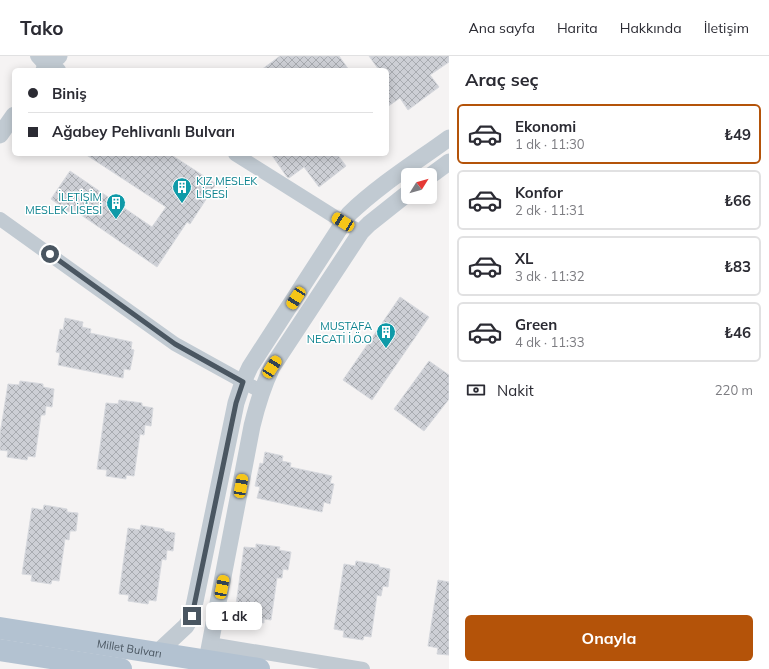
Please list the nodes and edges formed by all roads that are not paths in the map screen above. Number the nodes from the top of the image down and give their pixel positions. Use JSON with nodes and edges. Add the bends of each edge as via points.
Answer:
{"nodes":[{"id":1,"x":12,"y":118,"type":"edge"},
{"id":2,"x":0,"y":135,"type":"edge"},
{"id":3,"x":449,"y":138,"type":"edge"},
{"id":4,"x":238,"y":156,"type":"edge"},
{"id":5,"x":449,"y":162,"type":"edge"},
{"id":6,"x":437,"y":171,"type":"edge"},
{"id":7,"x":401,"y":199,"type":"edge"},
{"id":8,"x":0,"y":219,"type":"edge"},
{"id":9,"x":343,"y":222,"type":"junction"},
{"id":10,"x":361,"y":232,"type":"junction"},
{"id":11,"x":243,"y":382,"type":"junction"},
{"id":12,"x":262,"y":392,"type":"junction"},
{"id":13,"x":0,"y":628,"type":"edge"},
{"id":14,"x":0,"y":650,"type":"edge"},
{"id":15,"x":208,"y":652,"type":"junction"},
{"id":16,"x":157,"y":653,"type":"junction"},
{"id":17,"x":122,"y":669,"type":"edge"},
{"id":18,"x":259,"y":669,"type":"edge"},
{"id":19,"x":363,"y":669,"type":"edge"}],
"edges":[{"from":1,"to":2,"type":"street"},
{"from":3,"to":9,"type":"street","via":[[359,205]]},
{"from":4,"to":9,"type":"street"},
{"from":5,"to":6,"type":"street"},
{"from":7,"to":10,"type":"street"},
{"from":8,"to":11,"type":"street","via":[[175,344]]},
{"from":9,"to":10,"type":"street"},
{"from":9,"to":11,"type":"street","via":[[250,367]]},
{"from":10,"to":12,"type":"street","via":[[272,367]]},
{"from":11,"to":12,"type":"street"},
{"from":11,"to":16,"type":"street","via":[[236,403],[192,616],[186,626]]},
{"from":12,"to":15,"type":"street","via":[[252,426]]},
{"from":13,"to":16,"type":"main road","name":"Millet Bulvarı"},
{"from":14,"to":17,"type":"main road","name":"Millet Bulvarı"},
{"from":15,"to":16,"type":"main road","name":"Millet Bulvarı"},
{"from":15,"to":18,"type":"main road","name":"Millet Bulvarı"},
{"from":15,"to":19,"type":"street"}]}
